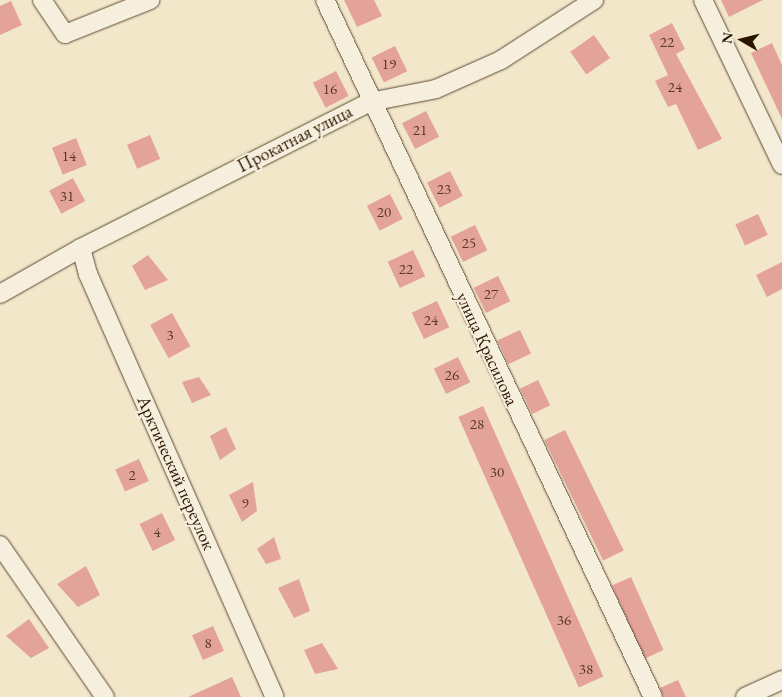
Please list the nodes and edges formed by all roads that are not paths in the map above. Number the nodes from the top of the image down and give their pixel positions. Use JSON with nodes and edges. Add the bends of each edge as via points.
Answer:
{"nodes":[{"id":1,"x":42,"y":0,"type":"edge"},
{"id":2,"x":150,"y":0,"type":"edge"},
{"id":3,"x":325,"y":0,"type":"edge"},
{"id":4,"x":594,"y":0,"type":"edge"},
{"id":5,"x":704,"y":0,"type":"edge"},
{"id":6,"x":370,"y":102,"type":"junction"},
{"id":7,"x":782,"y":165,"type":"edge"},
{"id":8,"x":81,"y":248,"type":"junction"},
{"id":9,"x":0,"y":294,"type":"edge"},
{"id":10,"x":0,"y":545,"type":"edge"},
{"id":11,"x":782,"y":680,"type":"edge"},
{"id":12,"x":105,"y":697,"type":"edge"},
{"id":13,"x":275,"y":697,"type":"edge"},
{"id":14,"x":653,"y":697,"type":"edge"},
{"id":15,"x":745,"y":697,"type":"edge"}],
"edges":[{"from":1,"to":2,"type":"street","via":[[65,34]]},
{"from":3,"to":6,"type":"street","name":"улица Красилова"},
{"from":4,"to":6,"type":"street","name":"Прокатная улица","via":[[500,60],[436,89]]},
{"from":5,"to":7,"type":"street"},
{"from":6,"to":8,"type":"street","name":"Прокатная улица"},
{"from":6,"to":14,"type":"street","name":"улица Красилова"},
{"from":8,"to":9,"type":"street","name":"Прокатная улица"},
{"from":8,"to":13,"type":"street","name":"Арктический переулок","via":[[88,274]]},
{"from":10,"to":12,"type":"street"},
{"from":11,"to":15,"type":"street"}]}
